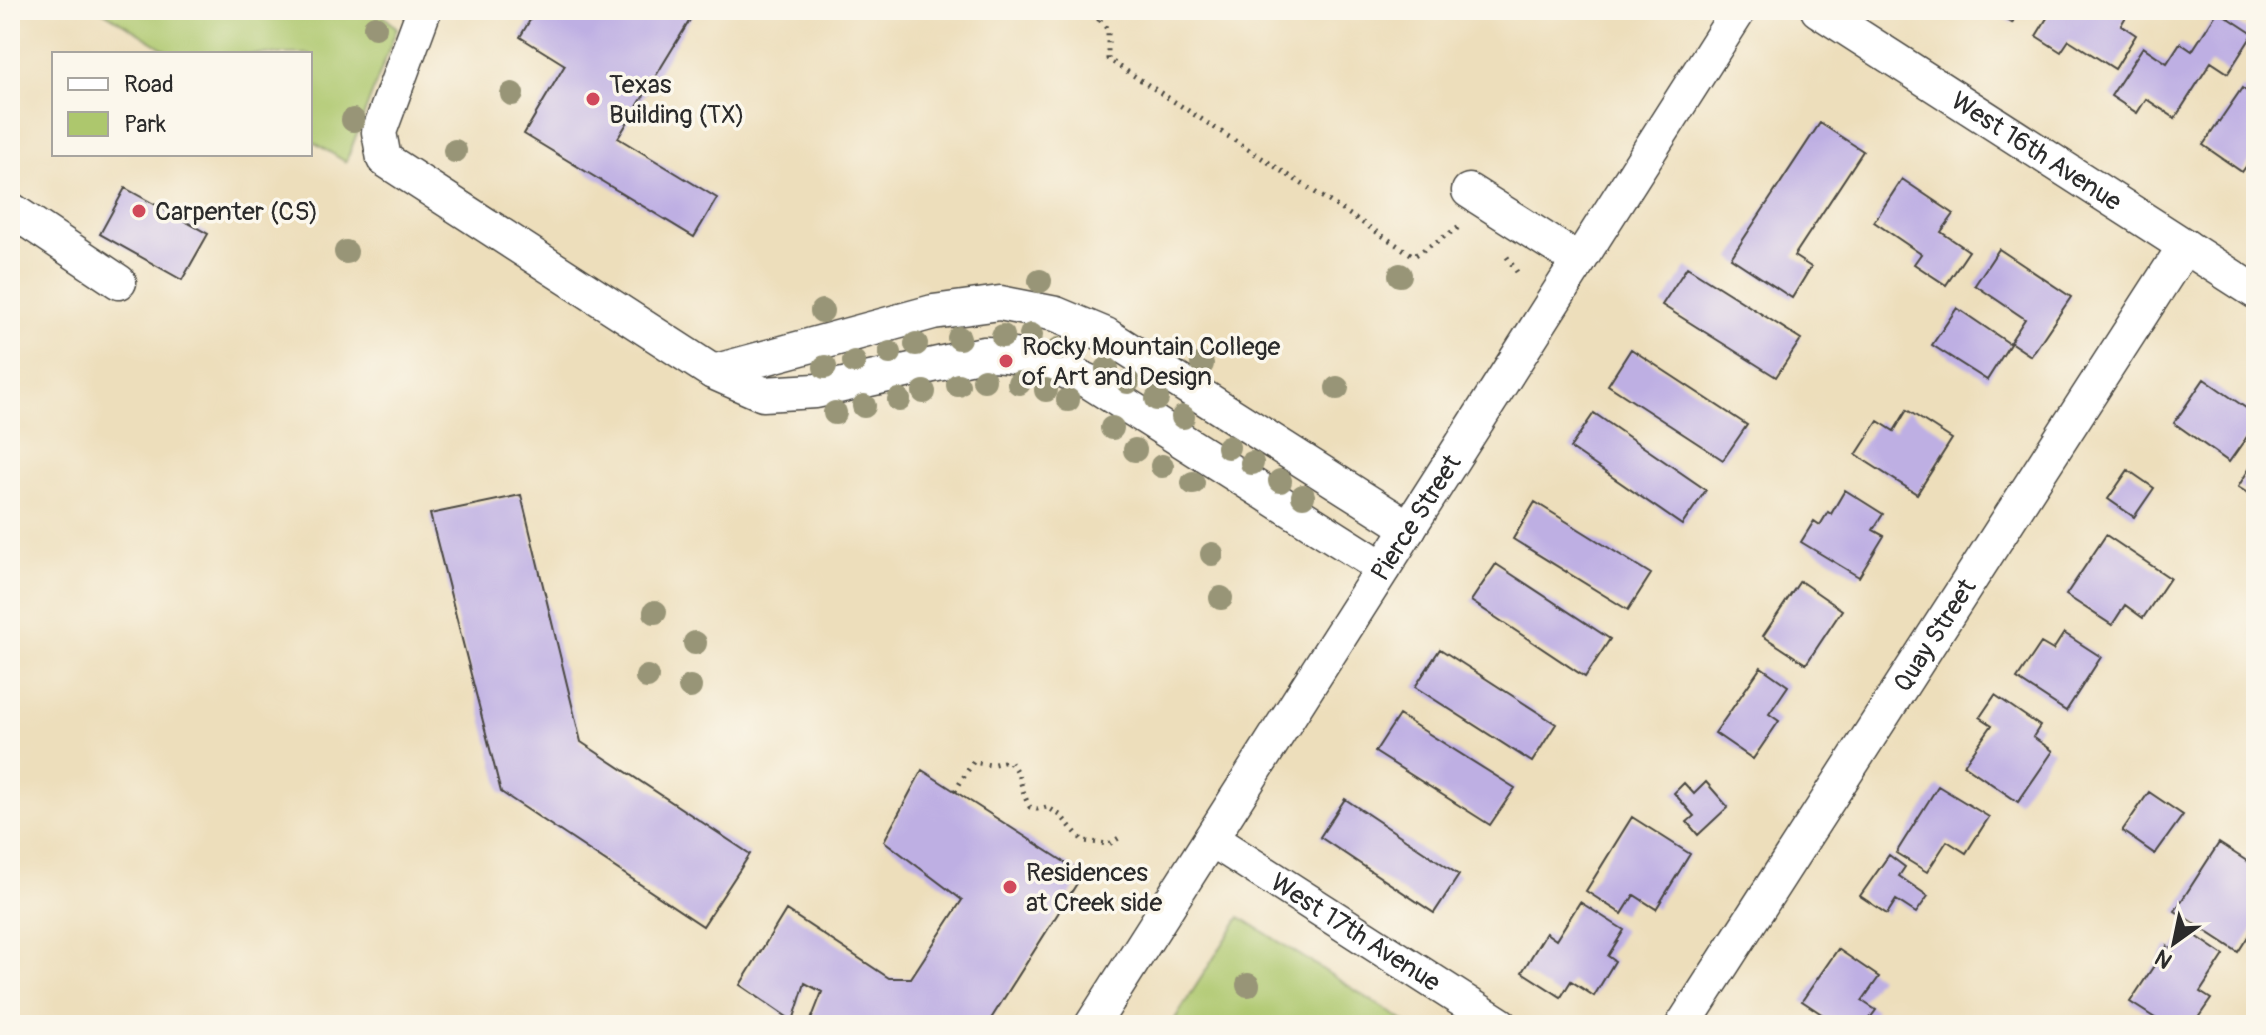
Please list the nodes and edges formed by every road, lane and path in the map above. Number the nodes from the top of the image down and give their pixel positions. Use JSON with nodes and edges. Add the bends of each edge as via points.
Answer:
{"nodes":[{"id":1,"x":424,"y":10,"type":"edge"},
{"id":2,"x":1084,"y":10,"type":"edge"},
{"id":3,"x":1108,"y":10,"type":"edge"},
{"id":4,"x":1739,"y":10,"type":"edge"},
{"id":5,"x":1818,"y":10,"type":"edge"},
{"id":6,"x":1100,"y":20,"type":"junction"},
{"id":7,"x":1469,"y":191,"type":"dead end"},
{"id":8,"x":10,"y":209,"type":"edge"},
{"id":9,"x":1474,"y":234,"type":"dead end"},
{"id":10,"x":2185,"y":246,"type":"junction"},
{"id":11,"x":1502,"y":249,"type":"dead end"},
{"id":12,"x":1579,"y":261,"type":"junction"},
{"id":13,"x":1517,"y":272,"type":"dead end"},
{"id":14,"x":119,"y":282,"type":"dead end"},
{"id":15,"x":2256,"y":292,"type":"edge"},
{"id":16,"x":713,"y":372,"type":"junction"},
{"id":17,"x":1409,"y":528,"type":"junction"},
{"id":18,"x":1383,"y":568,"type":"junction"},
{"id":19,"x":955,"y":791,"type":"dead end"},
{"id":20,"x":1122,"y":836,"type":"dead end"},
{"id":21,"x":1211,"y":839,"type":"junction"},
{"id":22,"x":1092,"y":1025,"type":"edge"},
{"id":23,"x":1501,"y":1025,"type":"edge"},
{"id":24,"x":1683,"y":1025,"type":"edge"}],
"edges":[{"from":1,"to":16,"type":"street","via":[[379,132],[384,159]]},
{"from":2,"to":6,"type":"path"},
{"from":3,"to":6,"type":"path"},
{"from":4,"to":12,"type":"street","name":"Pierce Street"},
{"from":5,"to":10,"type":"street","name":"West 16th Avenue"},
{"from":6,"to":9,"type":"path","via":[[1108,30],[1108,59],[1414,256],[1461,226]]},
{"from":7,"to":12,"type":"street"},
{"from":8,"to":14,"type":"street"},
{"from":10,"to":15,"type":"street","name":"West 16th Avenue"},
{"from":10,"to":24,"type":"street","name":"Quay Street"},
{"from":11,"to":13,"type":"path"},
{"from":12,"to":17,"type":"street","name":"Pierce Street"},
{"from":16,"to":17,"type":"street","via":[[933,312],[1000,303],[1056,314],[1106,335]]},
{"from":16,"to":18,"type":"street","via":[[763,394],[816,391],[983,354],[1050,363],[1090,382]]},
{"from":17,"to":18,"type":"street","name":"Pierce Street"},
{"from":18,"to":21,"type":"street","name":"Pierce Street"},
{"from":19,"to":20,"type":"path","via":[[973,762],[1008,761],[1020,775],[1030,807],[1047,807],[1060,815],[1083,841],[1109,844]]},
{"from":21,"to":22,"type":"street","name":"Pierce Street"},
{"from":21,"to":23,"type":"street","name":"West 17th Avenue"}]}
